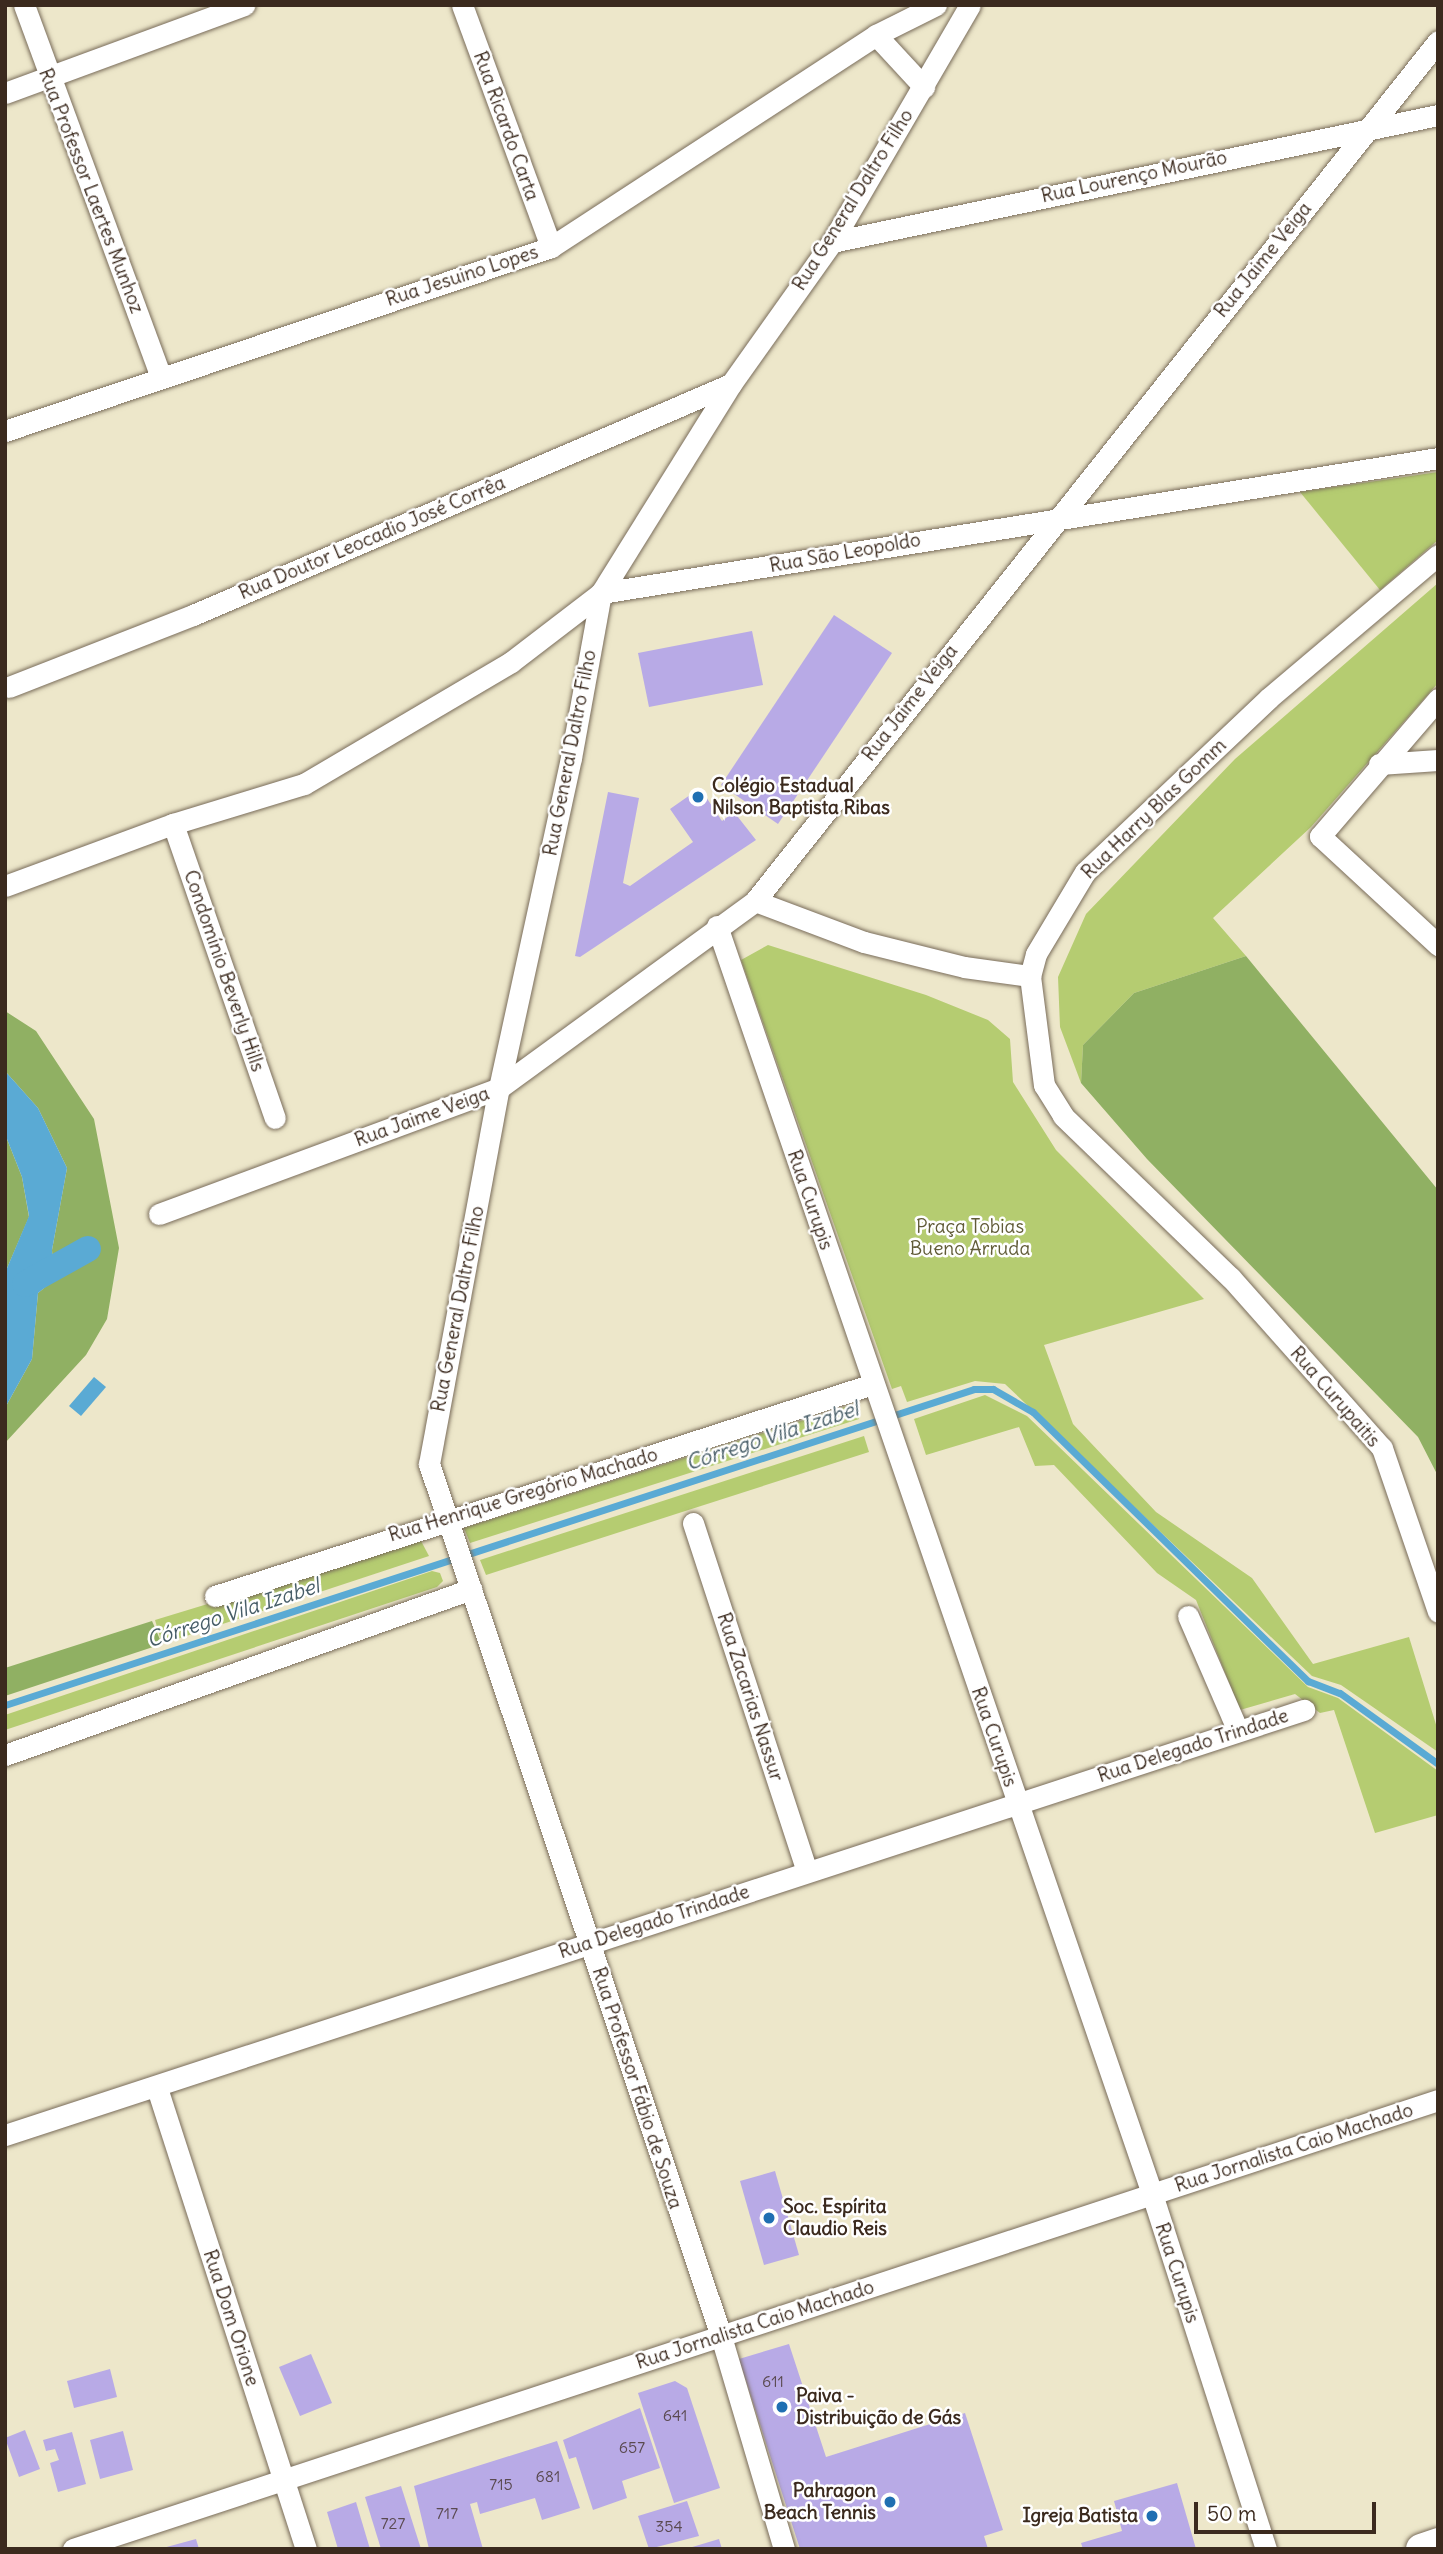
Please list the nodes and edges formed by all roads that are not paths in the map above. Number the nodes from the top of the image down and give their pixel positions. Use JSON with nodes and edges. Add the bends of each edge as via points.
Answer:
{"nodes":[{"id":1,"x":24,"y":5,"type":"edge"},
{"id":2,"x":244,"y":5,"type":"edge"},
{"id":3,"x":462,"y":5,"type":"edge"},
{"id":4,"x":936,"y":5,"type":"edge"},
{"id":5,"x":970,"y":5,"type":"edge"},
{"id":6,"x":876,"y":35,"type":"junction"},
{"id":7,"x":1438,"y":41,"type":"edge"},
{"id":8,"x":48,"y":78,"type":"junction"},
{"id":9,"x":924,"y":87,"type":"junction"},
{"id":10,"x":5,"y":93,"type":"edge"},
{"id":11,"x":1438,"y":115,"type":"edge"},
{"id":12,"x":1370,"y":126,"type":"junction"},
{"id":13,"x":832,"y":242,"type":"junction"},
{"id":14,"x":551,"y":247,"type":"junction"},
{"id":15,"x":161,"y":377,"type":"junction"},
{"id":16,"x":732,"y":384,"type":"junction"},
{"id":17,"x":5,"y":431,"type":"edge"},
{"id":18,"x":1438,"y":458,"type":"edge"},
{"id":19,"x":1057,"y":517,"type":"junction"},
{"id":20,"x":1438,"y":555,"type":"edge"},
{"id":21,"x":601,"y":593,"type":"junction"},
{"id":22,"x":9,"y":687,"type":"dead end"},
{"id":23,"x":1438,"y":699,"type":"edge"},
{"id":24,"x":1438,"y":760,"type":"edge"},
{"id":25,"x":1379,"y":764,"type":"junction"},
{"id":26,"x":173,"y":824,"type":"junction"},
{"id":27,"x":5,"y":886,"type":"edge"},
{"id":28,"x":755,"y":901,"type":"junction"},
{"id":29,"x":717,"y":926,"type":"junction"},
{"id":30,"x":1438,"y":945,"type":"edge"},
{"id":31,"x":1030,"y":976,"type":"junction"},
{"id":32,"x":499,"y":1088,"type":"junction"},
{"id":33,"x":275,"y":1118,"type":"dead end"},
{"id":34,"x":159,"y":1214,"type":"dead end"},
{"id":35,"x":1231,"y":1278,"type":"joint"},
{"id":36,"x":875,"y":1390,"type":"junction"},
{"id":37,"x":693,"y":1523,"type":"dead end"},
{"id":38,"x":450,"y":1528,"type":"junction"},
{"id":39,"x":471,"y":1589,"type":"junction"},
{"id":40,"x":215,"y":1596,"type":"dead end"},
{"id":41,"x":1438,"y":1612,"type":"edge"},
{"id":42,"x":1188,"y":1616,"type":"dead end"},
{"id":43,"x":1304,"y":1710,"type":"dead end"},
{"id":44,"x":1238,"y":1731,"type":"junction"},
{"id":45,"x":5,"y":1755,"type":"edge"},
{"id":46,"x":1017,"y":1804,"type":"junction"},
{"id":47,"x":807,"y":1872,"type":"junction"},
{"id":48,"x":589,"y":1943,"type":"junction"},
{"id":49,"x":157,"y":2088,"type":"junction"},
{"id":50,"x":1438,"y":2100,"type":"edge"},
{"id":51,"x":5,"y":2135,"type":"edge"},
{"id":52,"x":1152,"y":2194,"type":"junction"},
{"id":53,"x":720,"y":2336,"type":"junction"},
{"id":54,"x":284,"y":2480,"type":"junction"},
{"id":55,"x":1438,"y":2543,"type":"edge"},
{"id":56,"x":73,"y":2549,"type":"edge"},
{"id":57,"x":306,"y":2549,"type":"edge"},
{"id":58,"x":784,"y":2549,"type":"edge"},
{"id":59,"x":1266,"y":2549,"type":"edge"},
{"id":60,"x":1421,"y":2549,"type":"edge"}],
"edges":[{"from":1,"to":8,"type":"street","name":"Rua Professor Laertes Munhoz"},
{"from":2,"to":8,"type":"street"},
{"from":3,"to":14,"type":"street","name":"Rua Ricardo Carta"},
{"from":4,"to":6,"type":"street","name":"Rua Jesuino Lopes"},
{"from":5,"to":9,"type":"street","name":"Rua General Daltro Filho"},
{"from":6,"to":9,"type":"street"},
{"from":6,"to":14,"type":"street","name":"Rua Jesuino Lopes"},
{"from":7,"to":12,"type":"street","name":"Rua Jaime Veiga"},
{"from":8,"to":10,"type":"street"},
{"from":8,"to":15,"type":"street","name":"Rua Professor Laertes Munhoz"},
{"from":9,"to":13,"type":"street","name":"Rua General Daltro Filho"},
{"from":11,"to":12,"type":"street","name":"Rua Lourenço Mourão"},
{"from":12,"to":13,"type":"street","name":"Rua Lourenço Mourão"},
{"from":12,"to":19,"type":"street","name":"Rua Jaime Veiga"},
{"from":13,"to":16,"type":"street","name":"Rua General Daltro Filho"},
{"from":14,"to":15,"type":"street","name":"Rua Jesuino Lopes"},
{"from":15,"to":17,"type":"street","name":"Rua Jesuino Lopes"},
{"from":16,"to":21,"type":"street","name":"Rua General Daltro Filho"},
{"from":16,"to":22,"type":"street","name":"Rua Doutor Leocadio José Corrêa","via":[[193,615]]},
{"from":18,"to":19,"type":"street","name":"Rua São Leopoldo"},
{"from":19,"to":21,"type":"street","name":"Rua São Leopoldo"},
{"from":19,"to":28,"type":"street","name":"Rua Jaime Veiga"},
{"from":20,"to":31,"type":"street","name":"Rua Harry Blas Gomm","via":[[1269,698],[1085,872],[1037,954]]},
{"from":21,"to":26,"type":"street","name":"Rua São Leopoldo","via":[[511,662],[303,784]]},
{"from":21,"to":32,"type":"street","name":"Rua General Daltro Filho","via":[[571,758]]},
{"from":23,"to":25,"type":"street"},
{"from":24,"to":25,"type":"street"},
{"from":25,"to":30,"type":"street","via":[[1320,836]]},
{"from":26,"to":27,"type":"street"},
{"from":26,"to":33,"type":"street","name":"Condomínio Beverly Hills"},
{"from":28,"to":29,"type":"street","name":"Rua Jaime Veiga"},
{"from":28,"to":31,"type":"street","via":[[864,942],[964,967]]},
{"from":29,"to":32,"type":"street","name":"Rua Jaime Veiga"},
{"from":29,"to":36,"type":"street","name":"Rua Curupis"},
{"from":31,"to":35,"type":"street","name":"Rua Harry Blas Gomm","via":[[1044,1085],[1063,1116]]},
{"from":32,"to":34,"type":"street","name":"Rua Jaime Veiga"},
{"from":32,"to":38,"type":"street","name":"Rua General Daltro Filho","via":[[429,1464]]},
{"from":35,"to":41,"type":"street","name":"Rua Curupaitis","via":[[1382,1448]]},
{"from":36,"to":38,"type":"street","name":"Rua Henrique Gregório Machado"},
{"from":36,"to":46,"type":"street","name":"Rua Curupis"},
{"from":37,"to":47,"type":"street","name":"Rua Zacarias Nassur"},
{"from":38,"to":39,"type":"street","name":"Rua General Daltro Filho"},
{"from":38,"to":40,"type":"street","name":"Rua Henrique Gregório Machado"},
{"from":39,"to":45,"type":"street"},
{"from":39,"to":48,"type":"street","name":"Rua Professor Fábio de Souza"},
{"from":42,"to":44,"type":"street"},
{"from":43,"to":44,"type":"street","name":"Rua Delegado Trindade"},
{"from":44,"to":46,"type":"street","name":"Rua Delegado Trindade"},
{"from":46,"to":47,"type":"street","name":"Rua Delegado Trindade"},
{"from":46,"to":52,"type":"street","name":"Rua Curupis"},
{"from":47,"to":48,"type":"street","name":"Rua Delegado Trindade"},
{"from":48,"to":49,"type":"street","name":"Rua Delegado Trindade"},
{"from":48,"to":53,"type":"street","name":"Rua Professor Fábio de Souza"},
{"from":49,"to":51,"type":"street","name":"Rua Delegado Trindade"},
{"from":49,"to":54,"type":"street","name":"Rua Dom Orione"},
{"from":50,"to":52,"type":"street","name":"Rua Jornalista Caio Machado"},
{"from":52,"to":53,"type":"street","name":"Rua Jornalista Caio Machado"},
{"from":52,"to":59,"type":"street","name":"Rua Curupis"},
{"from":53,"to":54,"type":"street","name":"Rua Jornalista Caio Machado"},
{"from":53,"to":58,"type":"street","name":"Rua Professor Fábio de Souza"},
{"from":54,"to":56,"type":"street","name":"Rua Jornalista Caio Machado"},
{"from":54,"to":57,"type":"street","name":"Rua Dom Orione"},
{"from":55,"to":60,"type":"main road"}]}
